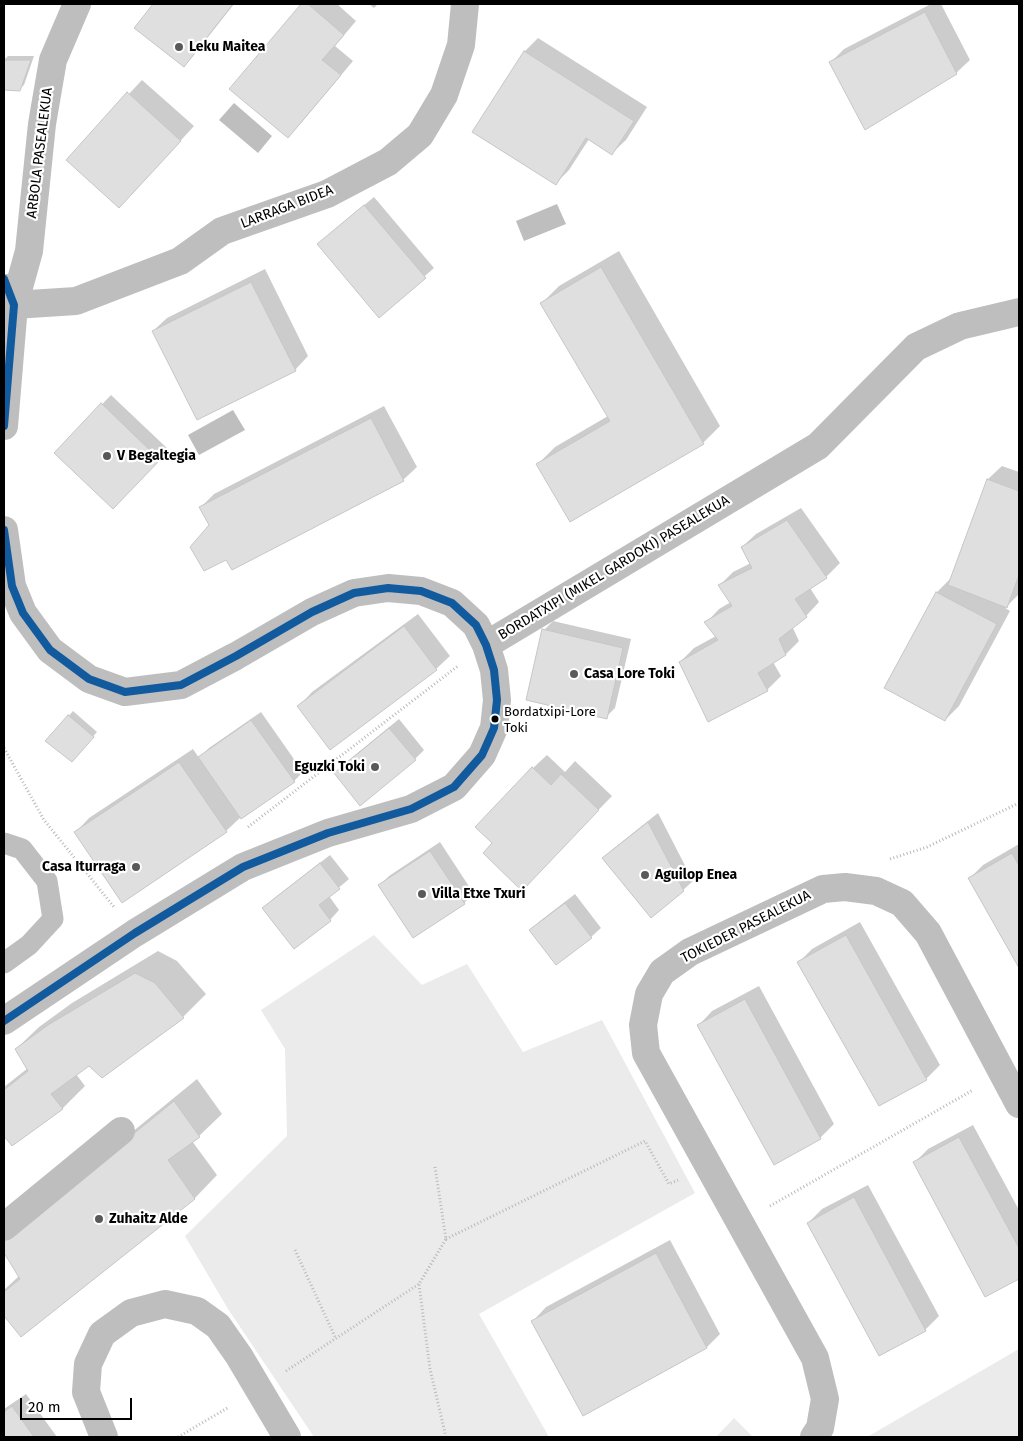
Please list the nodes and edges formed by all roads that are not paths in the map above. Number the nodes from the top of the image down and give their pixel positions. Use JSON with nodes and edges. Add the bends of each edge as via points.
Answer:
{"nodes":[{"id":1,"x":77,"y":4,"type":"edge"},
{"id":2,"x":465,"y":4,"type":"edge"},
{"id":3,"x":4,"y":279,"type":"edge"},
{"id":4,"x":14,"y":305,"type":"junction"},
{"id":5,"x":1019,"y":312,"type":"edge"},
{"id":6,"x":4,"y":426,"type":"edge"},
{"id":7,"x":4,"y":530,"type":"edge"},
{"id":8,"x":486,"y":645,"type":"junction"},
{"id":9,"x":4,"y":843,"type":"edge"},
{"id":10,"x":4,"y":963,"type":"edge"},
{"id":11,"x":4,"y":1021,"type":"edge"},
{"id":12,"x":1019,"y":1104,"type":"edge"},
{"id":13,"x":121,"y":1131,"type":"dead end"},
{"id":14,"x":4,"y":1227,"type":"edge"},
{"id":15,"x":104,"y":1437,"type":"edge"},
{"id":16,"x":287,"y":1437,"type":"edge"},
{"id":17,"x":814,"y":1437,"type":"edge"}],
"edges":[{"from":1,"to":4,"type":"street","name":"ARBOLA PASEALEKUA","via":[[53,60],[42,124],[28,251]]},
{"from":2,"to":4,"type":"street","name":"LARRAGA BIDEA","via":[[461,44],[444,95],[420,134],[388,162],[327,194],[222,231],[180,261],[76,301]]},
{"from":3,"to":4,"type":"street"},
{"from":4,"to":6,"type":"street","name":"ARBOLA PASEALEKUA"},
{"from":5,"to":8,"type":"street","name":"BORDATXIPI (MIKEL GARDOKI) PASEALEKUA","via":[[960,326],[916,347],[818,446]]},
{"from":7,"to":8,"type":"street","via":[[12,586],[23,613],[50,650],[89,679],[126,692],[180,685],[312,612],[354,594],[388,588],[421,591],[452,603],[476,625]]},
{"from":8,"to":11,"type":"street","name":"BORDATXIPI (MIKEL GARDOKI) PASEALEKUA","via":[[494,670],[497,700],[494,728],[482,755],[454,786],[411,809],[328,833],[243,867],[135,933]]},
{"from":9,"to":10,"type":"lane","via":[[22,849],[47,881],[53,919],[29,945]]},
{"from":12,"to":17,"type":"street","name":"TOKIEDER PASEALEKUA","via":[[928,933],[902,903],[876,891],[845,887],[822,889],[690,952],[662,972],[649,994],[643,1025],[646,1053],[815,1358],[825,1399],[820,1428]]},
{"from":13,"to":14,"type":"street"},
{"from":15,"to":16,"type":"street","via":[[86,1392],[88,1364],[102,1334],[131,1313],[165,1304],[197,1310],[218,1326]]}]}
